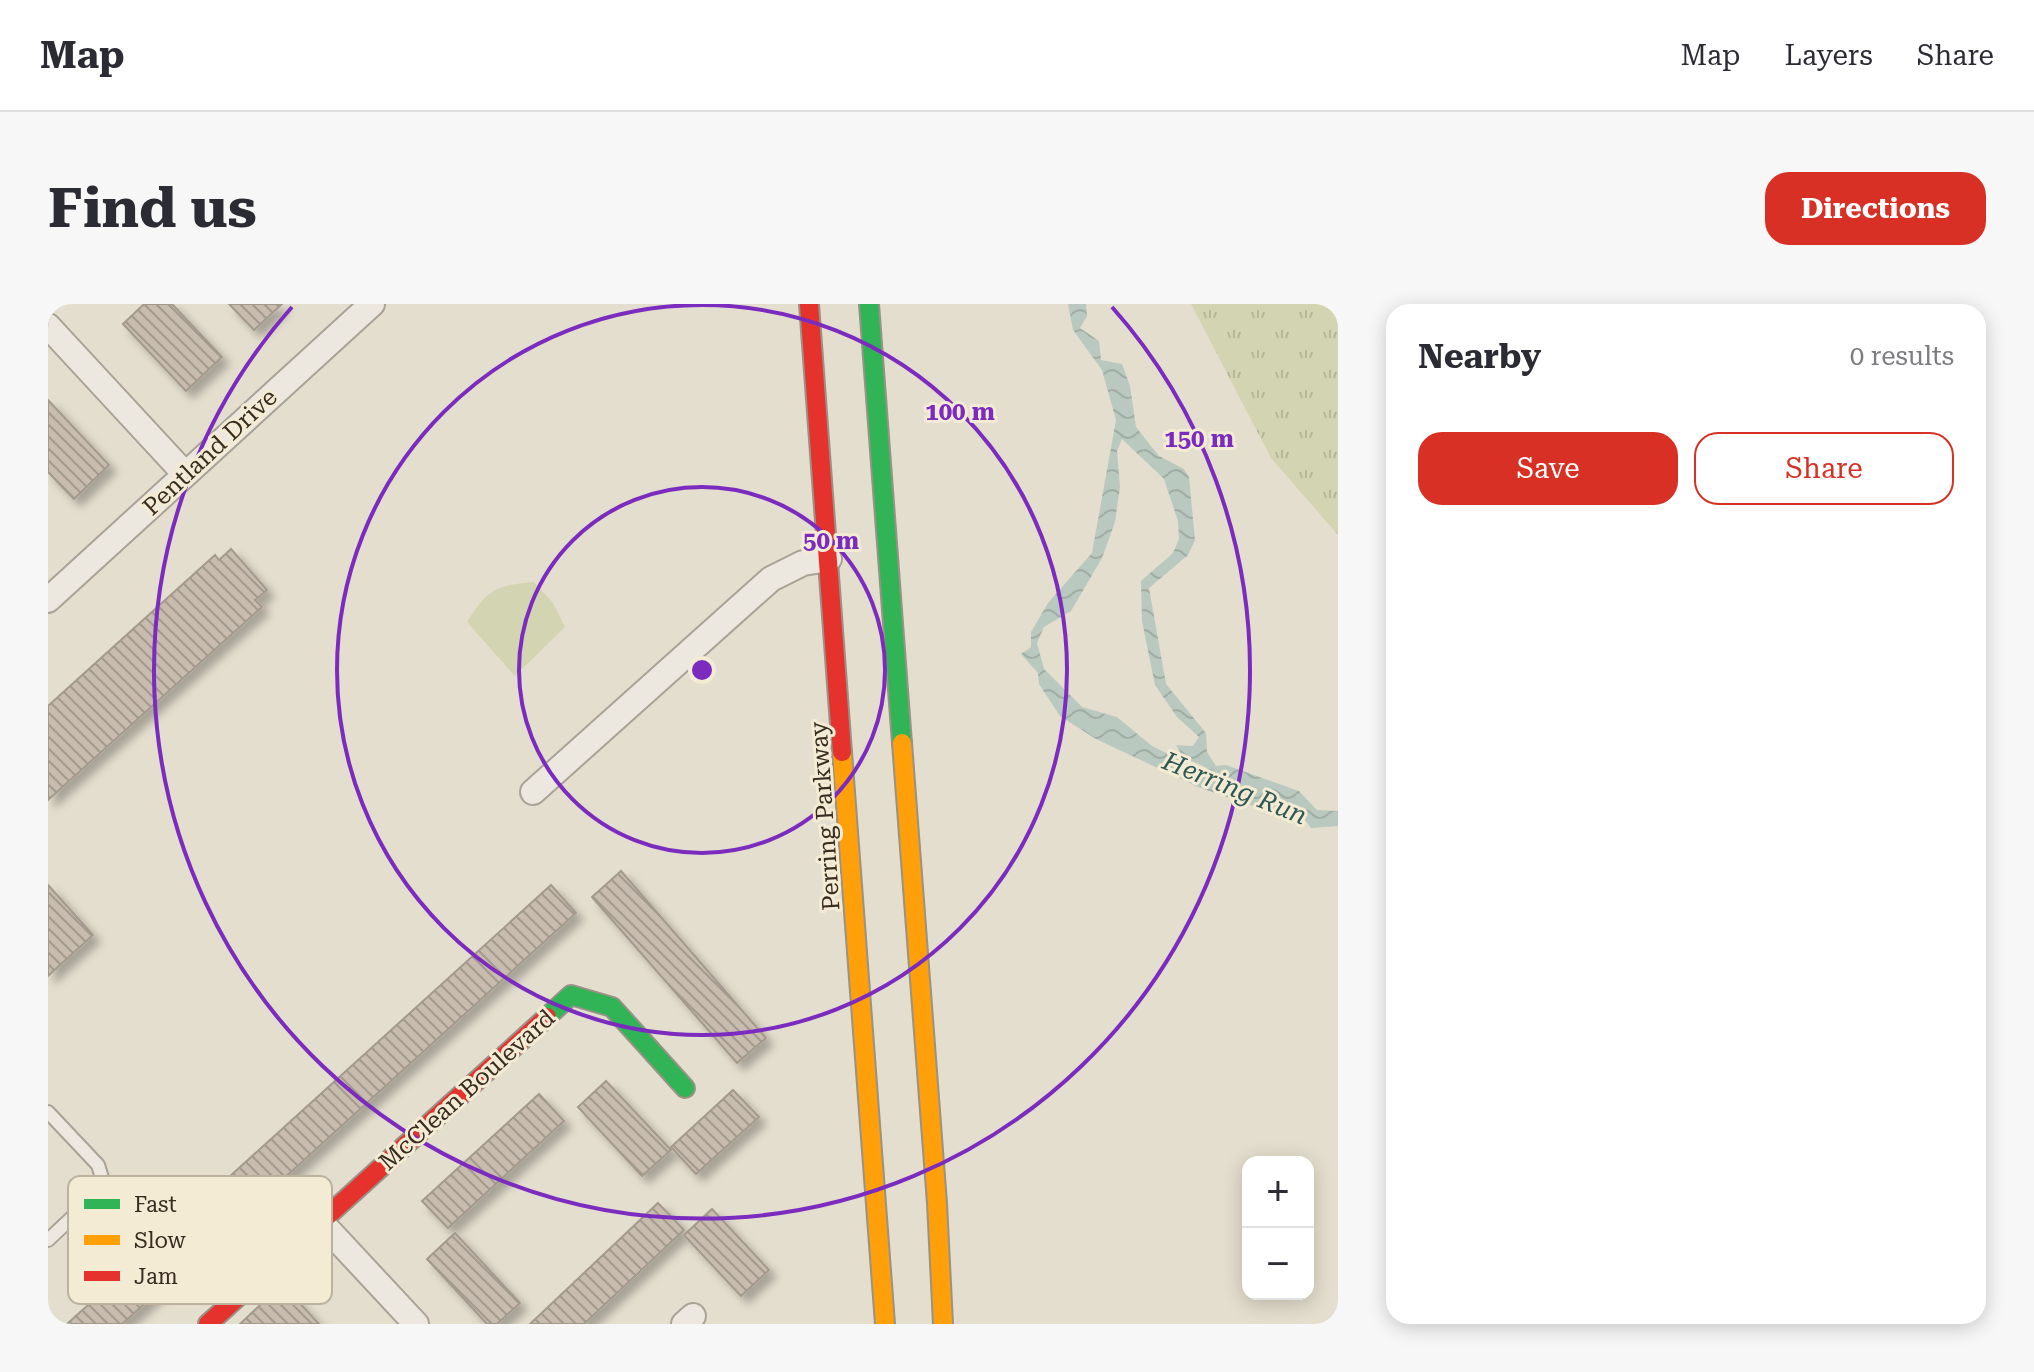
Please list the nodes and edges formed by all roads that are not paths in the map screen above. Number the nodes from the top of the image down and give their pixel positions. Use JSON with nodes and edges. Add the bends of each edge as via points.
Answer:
{"nodes":[{"id":1,"x":372,"y":304,"type":"edge"},
{"id":2,"x":809,"y":304,"type":"edge"},
{"id":3,"x":869,"y":304,"type":"edge"},
{"id":4,"x":48,"y":326,"type":"edge"},
{"id":5,"x":185,"y":474,"type":"junction"},
{"id":6,"x":829,"y":559,"type":"junction"},
{"id":7,"x":48,"y":600,"type":"edge"},
{"id":8,"x":533,"y":792,"type":"dead end"},
{"id":9,"x":685,"y":1088,"type":"dead end"},
{"id":10,"x":48,"y":1112,"type":"edge"},
{"id":11,"x":101,"y":1176,"type":"edge"},
{"id":12,"x":332,"y":1212,"type":"edge"},
{"id":13,"x":68,"y":1221,"type":"edge"},
{"id":14,"x":332,"y":1234,"type":"edge"},
{"id":15,"x":48,"y":1240,"type":"edge"},
{"id":16,"x":230,"y":1304,"type":"edge"},
{"id":17,"x":208,"y":1324,"type":"edge"},
{"id":18,"x":416,"y":1324,"type":"edge"},
{"id":19,"x":885,"y":1324,"type":"edge"},
{"id":20,"x":943,"y":1324,"type":"edge"}],
"edges":[{"from":1,"to":5,"type":"street","name":"Pentland Drive"},
{"from":2,"to":6,"type":"main road","name":"Perring Parkway"},
{"from":3,"to":20,"type":"main road"},
{"from":4,"to":5,"type":"street"},
{"from":5,"to":7,"type":"street","name":"Pentland Drive"},
{"from":6,"to":8,"type":"street","via":[[803,563],[771,579]]},
{"from":6,"to":19,"type":"main road","name":"Perring Parkway"},
{"from":9,"to":12,"type":"main road","name":"McClean Boulevard","via":[[612,1007],[571,995]]},
{"from":10,"to":11,"type":"lane","via":[[98,1165]]},
{"from":13,"to":15,"type":"lane"},
{"from":14,"to":18,"type":"street"},
{"from":16,"to":17,"type":"main road","name":"McClean Boulevard"}]}
